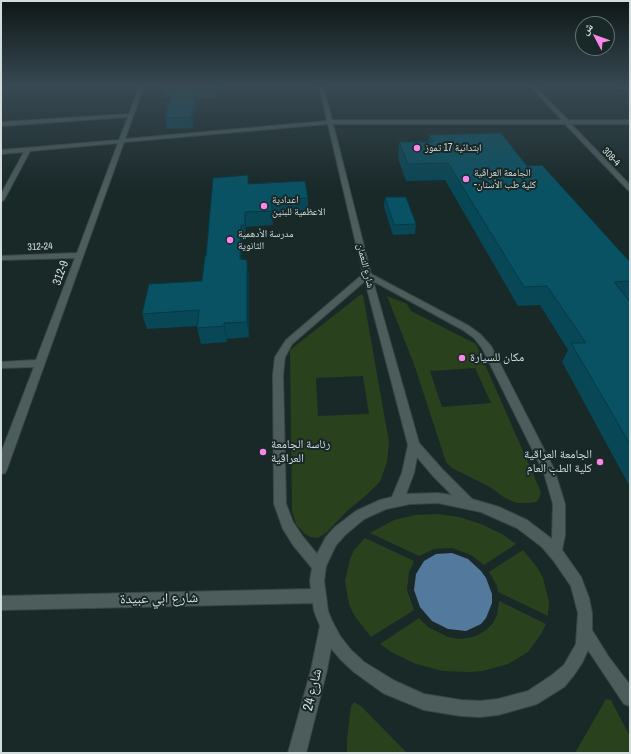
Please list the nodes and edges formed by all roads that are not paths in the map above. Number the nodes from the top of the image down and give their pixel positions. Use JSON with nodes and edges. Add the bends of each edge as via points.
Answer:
{"nodes":[{"id":1,"x":56,"y":120,"type":"edge"},
{"id":2,"x":129,"y":120,"type":"edge"},
{"id":3,"x":563,"y":120,"type":"edge"},
{"id":4,"x":330,"y":122,"type":"junction"},
{"id":5,"x":630,"y":122,"type":"edge"},
{"id":6,"x":566,"y":123,"type":"junction"},
{"id":7,"x":1,"y":124,"type":"edge"},
{"id":8,"x":122,"y":140,"type":"junction"},
{"id":9,"x":28,"y":150,"type":"junction"},
{"id":10,"x":1,"y":152,"type":"edge"},
{"id":11,"x":630,"y":189,"type":"edge"},
{"id":12,"x":1,"y":200,"type":"edge"},
{"id":13,"x":80,"y":255,"type":"junction"},
{"id":14,"x":1,"y":258,"type":"edge"},
{"id":15,"x":367,"y":275,"type":"junction"},
{"id":16,"x":40,"y":363,"type":"junction"},
{"id":17,"x":1,"y":365,"type":"edge"},
{"id":18,"x":414,"y":445,"type":"junction"},
{"id":19,"x":1,"y":469,"type":"edge"},
{"id":20,"x":397,"y":501,"type":"junction"},
{"id":21,"x":466,"y":502,"type":"junction"},
{"id":22,"x":555,"y":551,"type":"junction"},
{"id":23,"x":319,"y":566,"type":"junction"},
{"id":24,"x":318,"y":596,"type":"junction"},
{"id":25,"x":1,"y":603,"type":"edge"},
{"id":26,"x":326,"y":626,"type":"junction"},
{"id":27,"x":586,"y":632,"type":"junction"},
{"id":28,"x":630,"y":698,"type":"edge"},
{"id":29,"x":297,"y":753,"type":"edge"}],
"edges":[{"from":1,"to":7,"type":"street"},
{"from":2,"to":8,"type":"street","name":"312-9"},
{"from":3,"to":6,"type":"street","name":"308-4"},
{"from":4,"to":6,"type":"street"},
{"from":4,"to":8,"type":"street"},
{"from":4,"to":15,"type":"street","name":"شارع النعمان"},
{"from":5,"to":6,"type":"street"},
{"from":6,"to":11,"type":"street","name":"308-4"},
{"from":8,"to":9,"type":"street"},
{"from":8,"to":13,"type":"street","name":"312-9"},
{"from":9,"to":10,"type":"street"},
{"from":9,"to":12,"type":"street"},
{"from":13,"to":14,"type":"street","name":"312-24"},
{"from":13,"to":16,"type":"street","name":"312-9"},
{"from":15,"to":18,"type":"street","name":"شارع النعمان"},
{"from":15,"to":22,"type":"street","via":[[466,328],[486,346],[550,473],[559,504],[559,535]]},
{"from":15,"to":23,"type":"street","via":[[289,342],[280,357],[280,504],[298,541]]},
{"from":16,"to":17,"type":"street"},
{"from":16,"to":19,"type":"street","name":"312-9"},
{"from":18,"to":20,"type":"street","name":"شارع النعمان","via":[[408,473]]},
{"from":18,"to":21,"type":"street","name":"شارع النعمان"},
{"from":20,"to":21,"type":"street","via":[[438,498]]},
{"from":20,"to":23,"type":"street","via":[[372,509],[349,522],[331,541]]},
{"from":21,"to":22,"type":"street","via":[[495,511],[522,524]]},
{"from":22,"to":27,"type":"street","via":[[578,587],[585,613]]},
{"from":23,"to":24,"type":"street"},
{"from":24,"to":25,"type":"street","name":"شارع ابي عبيدة"},
{"from":24,"to":26,"type":"street"},
{"from":26,"to":27,"type":"street","via":[[346,655],[378,681],[406,696],[424,702],[461,708],[498,707],[531,698],[545,691],[569,670],[577,658]]},
{"from":26,"to":29,"type":"street","name":"شارع 24","via":[[317,676]]},
{"from":27,"to":28,"type":"street"}]}
